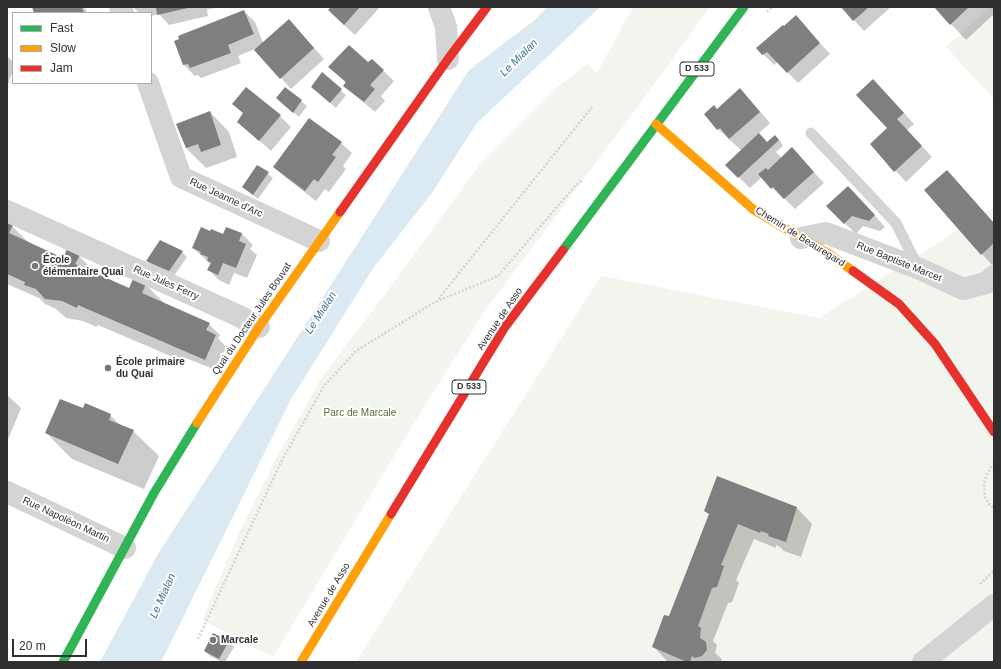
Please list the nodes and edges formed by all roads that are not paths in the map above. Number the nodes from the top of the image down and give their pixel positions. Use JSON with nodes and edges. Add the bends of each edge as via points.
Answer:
{"nodes":[{"id":1,"x":439,"y":7,"type":"edge"},
{"id":2,"x":487,"y":7,"type":"edge"},
{"id":3,"x":744,"y":7,"type":"edge"},
{"id":4,"x":448,"y":59,"type":"junction"},
{"id":5,"x":148,"y":84,"type":"edge"},
{"id":6,"x":656,"y":124,"type":"junction"},
{"id":7,"x":812,"y":133,"type":"dead end"},
{"id":8,"x":7,"y":211,"type":"edge"},
{"id":9,"x":801,"y":238,"type":"junction"},
{"id":10,"x":319,"y":241,"type":"junction"},
{"id":11,"x":920,"y":269,"type":"junction"},
{"id":12,"x":994,"y":276,"type":"edge"},
{"id":13,"x":259,"y":327,"type":"junction"},
{"id":14,"x":994,"y":432,"type":"edge"},
{"id":15,"x":7,"y":492,"type":"edge"},
{"id":16,"x":125,"y":548,"type":"junction"},
{"id":17,"x":994,"y":605,"type":"edge"},
{"id":18,"x":63,"y":662,"type":"edge"},
{"id":19,"x":301,"y":662,"type":"edge"},
{"id":20,"x":923,"y":662,"type":"edge"}],
"edges":[{"from":1,"to":4,"type":"street","via":[[446,27]]},
{"from":2,"to":4,"type":"street","name":"Quai du Docteur Jules Bouvat"},
{"from":3,"to":6,"type":"street","name":"Avenue de Asso","number":"D 533"},
{"from":4,"to":10,"type":"street","name":"Quai du Docteur Jules Bouvat"},
{"from":5,"to":10,"type":"street","name":"Rue Jeanne d'Arc","via":[[181,177]]},
{"from":6,"to":9,"type":"street","name":"Chemin de Beauregard","via":[[754,210]]},
{"from":6,"to":19,"type":"street","name":"Avenue de Asso","number":"D 533","via":[[505,327]]},
{"from":7,"to":11,"type":"lane","via":[[896,223]]},
{"from":8,"to":13,"type":"street","name":"Rue Jules Ferry"},
{"from":9,"to":11,"type":"street","name":"Rue Baptiste Marcet","via":[[826,233]]},
{"from":9,"to":14,"type":"street","name":"Chemin de Beauregard","via":[[829,254],[899,304],[934,344]]},
{"from":10,"to":13,"type":"street","name":"Quai du Docteur Jules Bouvat"},
{"from":11,"to":12,"type":"street","name":"Rue Baptiste Marcet","via":[[963,289],[986,283]]},
{"from":13,"to":16,"type":"street","name":"Quai du Docteur Jules Bouvat","via":[[182,445]]},
{"from":15,"to":16,"type":"street","name":"Rue Napoléon Martin"},
{"from":16,"to":18,"type":"street","name":"Quai du Docteur Jules Bouvat"},
{"from":17,"to":20,"type":"street"}]}
